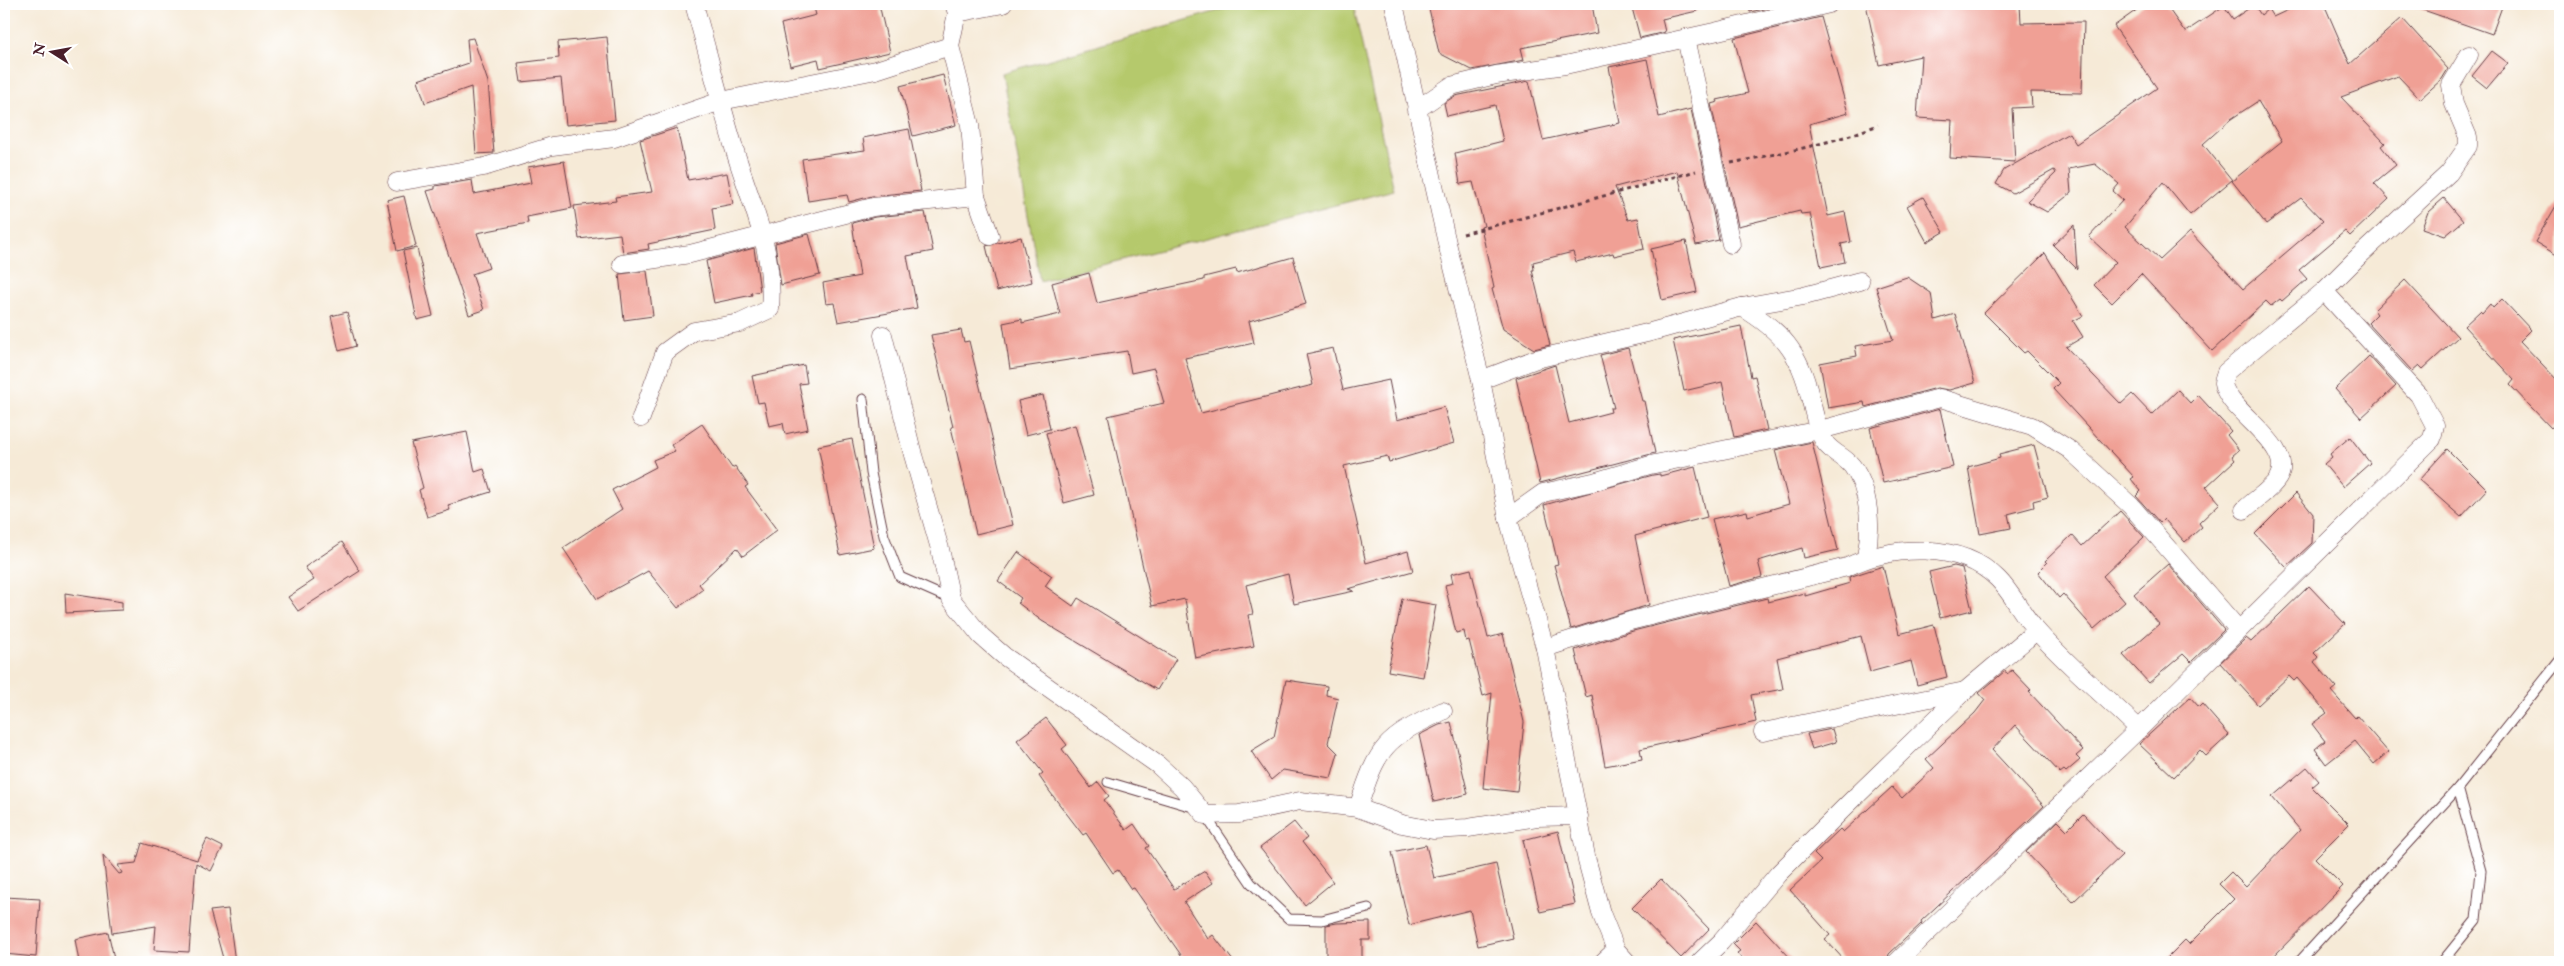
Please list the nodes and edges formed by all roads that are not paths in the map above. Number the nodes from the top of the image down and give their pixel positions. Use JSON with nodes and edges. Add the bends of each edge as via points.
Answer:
{"nodes":[{"id":1,"x":694,"y":4,"type":"edge"},
{"id":2,"x":1002,"y":4,"type":"edge"},
{"id":3,"x":1394,"y":4,"type":"edge"},
{"id":4,"x":1829,"y":4,"type":"edge"},
{"id":5,"x":956,"y":8,"type":"edge"},
{"id":6,"x":1686,"y":38,"type":"junction"},
{"id":7,"x":950,"y":46,"type":"junction"},
{"id":8,"x":2469,"y":55,"type":"dead end"},
{"id":9,"x":720,"y":101,"type":"junction"},
{"id":10,"x":1416,"y":110,"type":"junction"},
{"id":11,"x":397,"y":182,"type":"dead end"},
{"id":12,"x":976,"y":196,"type":"junction"},
{"id":13,"x":764,"y":235,"type":"junction"},
{"id":14,"x":990,"y":236,"type":"dead end"},
{"id":15,"x":1731,"y":244,"type":"dead end"},
{"id":16,"x":622,"y":264,"type":"dead end"},
{"id":17,"x":1860,"y":281,"type":"dead end"},
{"id":18,"x":2324,"y":291,"type":"junction"},
{"id":19,"x":1742,"y":307,"type":"junction"},
{"id":20,"x":883,"y":335,"type":"dead end"},
{"id":21,"x":1481,"y":380,"type":"junction"},
{"id":22,"x":863,"y":399,"type":"dead end"},
{"id":23,"x":641,"y":418,"type":"dead end"},
{"id":24,"x":1820,"y":430,"type":"junction"},
{"id":25,"x":2244,"y":510,"type":"dead end"},
{"id":26,"x":1508,"y":518,"type":"junction"},
{"id":27,"x":1866,"y":557,"type":"junction"},
{"id":28,"x":951,"y":599,"type":"junction"},
{"id":29,"x":2238,"y":629,"type":"junction"},
{"id":30,"x":2036,"y":630,"type":"junction"},
{"id":31,"x":1545,"y":648,"type":"junction"},
{"id":32,"x":2560,"y":660,"type":"edge"},
{"id":33,"x":1965,"y":691,"type":"junction"},
{"id":34,"x":1442,"y":711,"type":"dead end"},
{"id":35,"x":2139,"y":729,"type":"junction"},
{"id":36,"x":1763,"y":732,"type":"dead end"},
{"id":37,"x":1108,"y":782,"type":"dead end"},
{"id":38,"x":2458,"y":788,"type":"junction"},
{"id":39,"x":1358,"y":808,"type":"junction"},
{"id":40,"x":1202,"y":812,"type":"junction"},
{"id":41,"x":1579,"y":816,"type":"junction"},
{"id":42,"x":1368,"y":908,"type":"dead end"},
{"id":43,"x":1622,"y":956,"type":"edge"},
{"id":44,"x":1603,"y":962,"type":"edge"},
{"id":45,"x":1700,"y":962,"type":"edge"},
{"id":46,"x":1897,"y":962,"type":"edge"},
{"id":47,"x":2299,"y":962,"type":"edge"},
{"id":48,"x":2442,"y":962,"type":"edge"}],
"edges":[{"from":1,"to":9,"type":"street"},
{"from":2,"to":5,"type":"street"},
{"from":3,"to":10,"type":"street"},
{"from":4,"to":6,"type":"street"},
{"from":5,"to":7,"type":"street"},
{"from":6,"to":10,"type":"street","via":[[1451,86]]},
{"from":6,"to":15,"type":"street"},
{"from":7,"to":9,"type":"street","via":[[876,70]]},
{"from":7,"to":12,"type":"street","via":[[970,125]]},
{"from":8,"to":18,"type":"street","via":[[2451,85],[2468,146],[2449,173]]},
{"from":9,"to":11,"type":"street","via":[[614,138],[552,146],[484,167]]},
{"from":9,"to":13,"type":"street"},
{"from":10,"to":21,"type":"street"},
{"from":12,"to":13,"type":"street","via":[[873,206]]},
{"from":12,"to":14,"type":"street"},
{"from":13,"to":16,"type":"street","via":[[690,254]]},
{"from":13,"to":23,"type":"street","via":[[772,284],[770,309],[740,323],[694,331],[665,352]]},
{"from":17,"to":19,"type":"street","via":[[1804,296]]},
{"from":18,"to":25,"type":"street","via":[[2226,372],[2223,383],[2229,395],[2278,453],[2282,466],[2278,478]]},
{"from":18,"to":29,"type":"street","via":[[2419,395],[2435,426],[2432,439]]},
{"from":19,"to":21,"type":"street","via":[[1536,358]]},
{"from":19,"to":24,"type":"street","via":[[1771,327],[1789,345],[1804,373]]},
{"from":20,"to":28,"type":"street"},
{"from":21,"to":26,"type":"street"},
{"from":22,"to":28,"type":"lane","via":[[871,473],[884,536],[900,576]]},
{"from":24,"to":26,"type":"street","via":[[1650,465],[1543,493]]},
{"from":24,"to":27,"type":"street","via":[[1826,444],[1851,465],[1863,484],[1870,538]]},
{"from":24,"to":29,"type":"street","via":[[1940,398],[2032,426],[2070,450],[2131,506]]},
{"from":26,"to":31,"type":"street"},
{"from":27,"to":30,"type":"street","via":[[1935,550],[1971,562],[1998,579]]},
{"from":27,"to":31,"type":"street","via":[[1847,567],[1630,621]]},
{"from":28,"to":40,"type":"street","via":[[1004,656],[1158,765]]},
{"from":29,"to":35,"type":"street"},
{"from":30,"to":33,"type":"street"},
{"from":30,"to":35,"type":"street"},
{"from":31,"to":41,"type":"street"},
{"from":32,"to":38,"type":"lane"},
{"from":33,"to":36,"type":"street"},
{"from":33,"to":45,"type":"street","via":[[1778,874]]},
{"from":34,"to":39,"type":"street","via":[[1393,738],[1371,766]]},
{"from":35,"to":46,"type":"street"},
{"from":37,"to":40,"type":"lane"},
{"from":38,"to":47,"type":"lane"},
{"from":38,"to":48,"type":"lane","via":[[2481,871],[2476,920]]},
{"from":39,"to":40,"type":"street","via":[[1300,801],[1239,814]]},
{"from":39,"to":41,"type":"street","via":[[1402,824],[1434,830],[1536,817]]},
{"from":40,"to":42,"type":"lane","via":[[1251,883],[1290,918],[1322,920]]},
{"from":41,"to":43,"type":"street","via":[[1601,913]]},
{"from":43,"to":44,"type":"street"}]}
